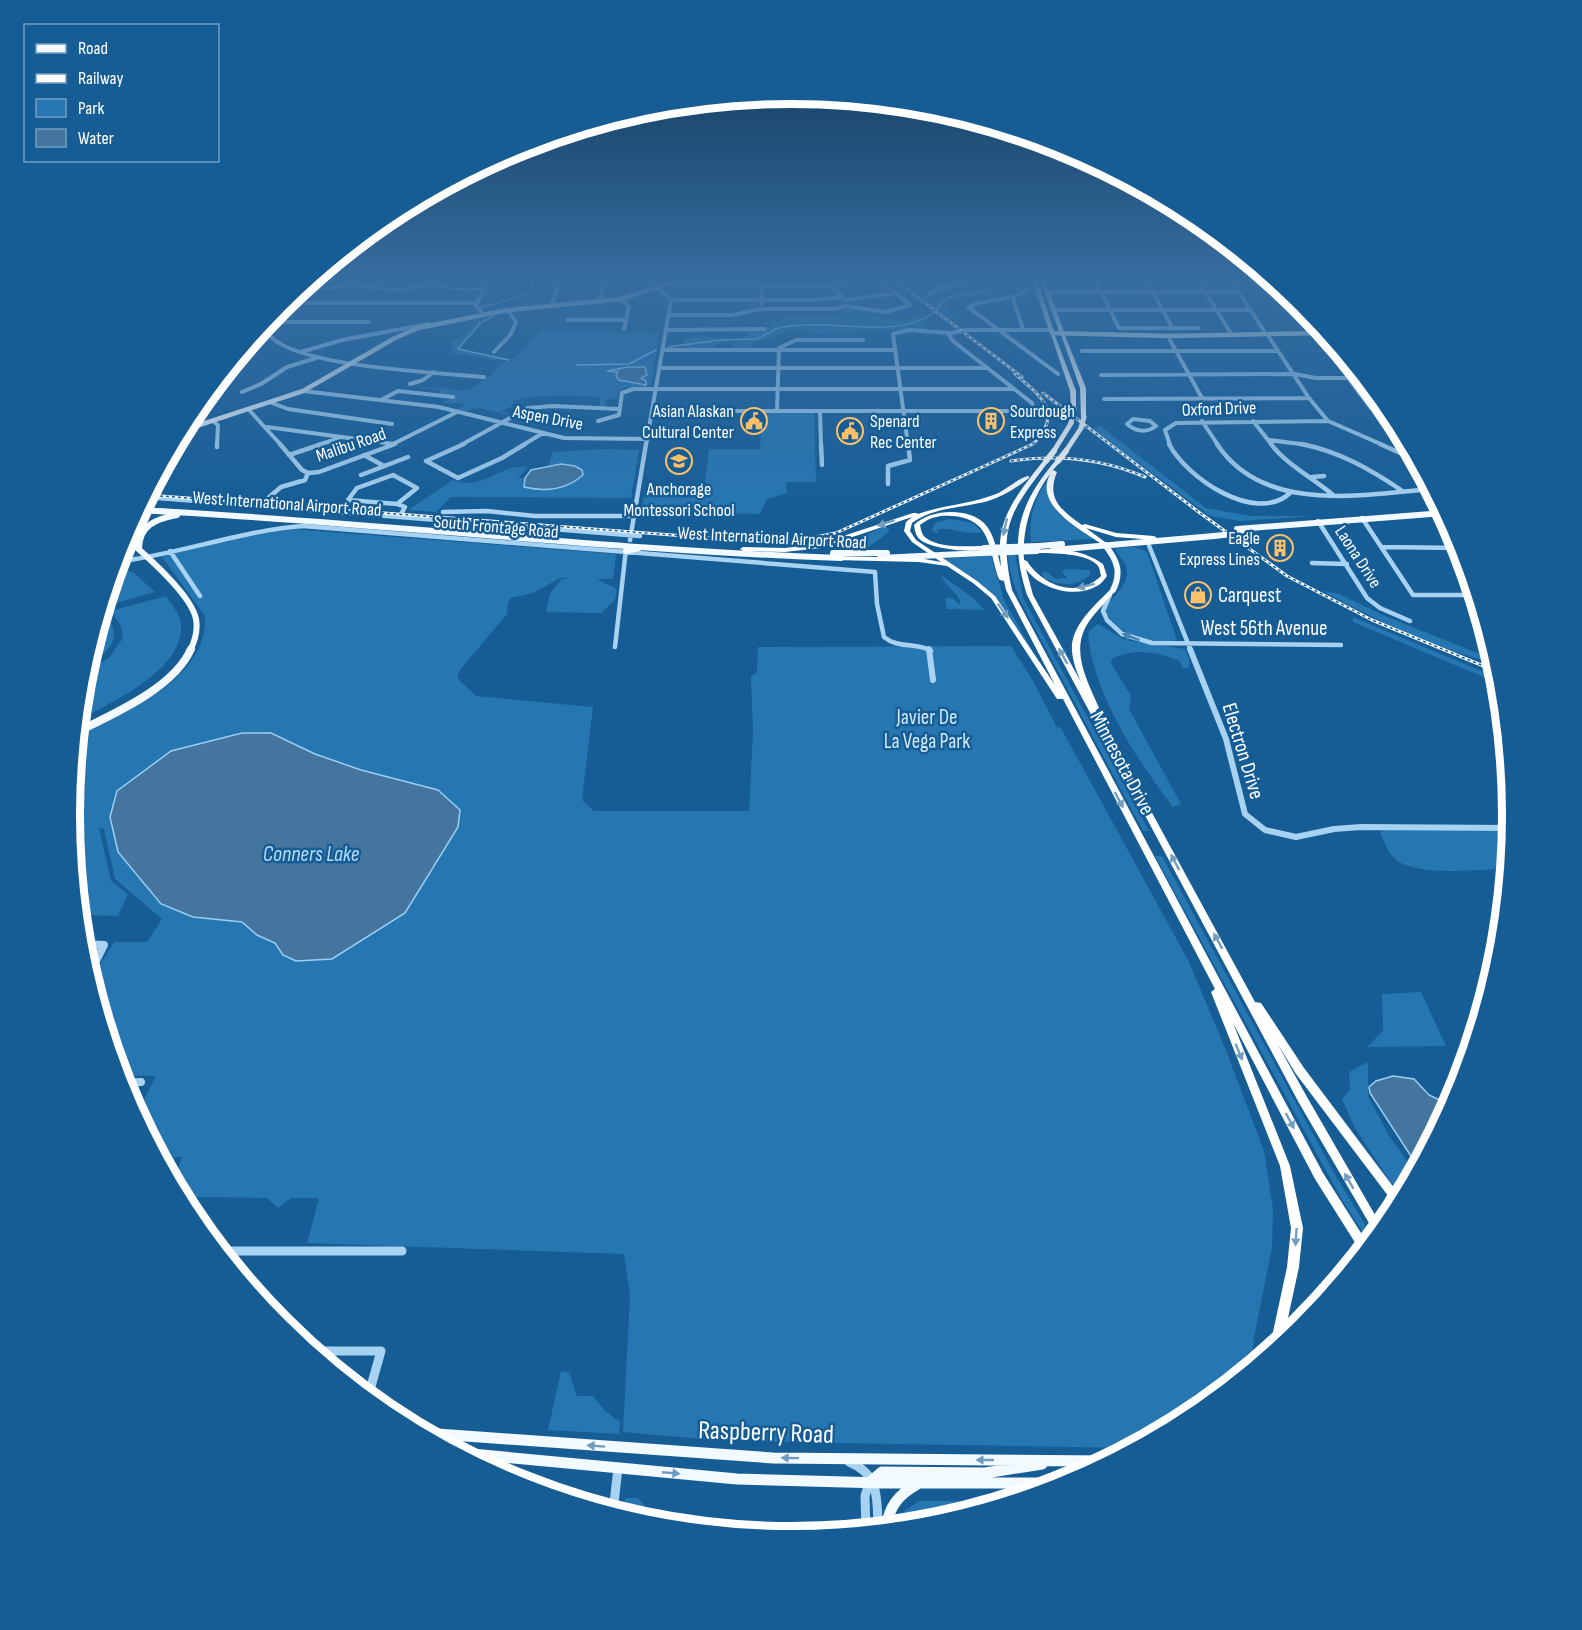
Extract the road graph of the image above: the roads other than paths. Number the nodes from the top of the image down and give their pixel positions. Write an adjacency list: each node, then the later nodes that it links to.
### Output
1 (310, 356): 12 (street)
2 (364, 356): 13 (main road)
3 (662, 356): 14 (street)
4 (778, 356): 16 (street)
5 (895, 356): 17 (street)
6 (973, 356): 15 (street)
7 (1034, 356): 19 (street)
8 (1061, 356): 70 (highway, Minnesota Drive, bridge)
9 (1070, 356): 71 (highway, Minnesota Drive, bridge)
10 (1179, 356): 22 (street)
11 (1282, 356): 20 (street)
12 (316, 358): 13 (street); 32 (street)
13 (351, 364): 18 (street); 31 (main road)
14 (660, 368): 16 (street); 27 (street)
15 (988, 368): 17 (street); 30 (street)
16 (777, 369): 17 (street); 28 (street)
17 (897, 369): 29 (street)
18 (434, 372): 23 (street); 26 (street)
19 (1058, 374)
20 (1295, 374): 22 (street); 24 (street); 34 (street)
21 (1101, 375): 22 (street)
22 (1189, 375): 37 (street)
23 (484, 377)
24 (1348, 378): 25 (street); 47 (street)
25 (1352, 378)
26 (410, 384)
27 (656, 389): 28 (street); 39 (street); 42 (street)
28 (777, 389): 29 (street); 43 (street)
29 (900, 389): 30 (street); 45 (street)
30 (1013, 389): 46 (street)
31 (303, 391): 36 (street, Aspen Drive); 38 (main road)
32 (242, 392)
33 (453, 397): 36 (street)
34 (1309, 398): 37 (street); 52 (street)
35 (1104, 399): 37 (street)
36 (380, 400): 41 (street, Aspen Drive)
37 (1203, 400)
38 (272, 404): 40 (main road); 55 (street)
39 (619, 409): 49 (street); 54 (street)
40 (250, 411): 53 (main road); 57 (street)
41 (458, 411): 54 (street, Aspen Drive); 64 (street, Malibu Road)
42 (652, 411): 43 (street); 62 (street)
43 (777, 411): 44 (street)
44 (820, 411): 45 (street); 72 (street)
45 (903, 411): 46 (street); 48 (street)
46 (918, 411): 48 (street)
47 (1377, 411)
48 (904, 418): 78 (street)
49 (598, 421)
50 (1202, 421): 51 (street, Oxford Drive); 59 (street, Oxford Drive); 81 (street)
51 (1253, 421): 52 (street, Oxford Drive); 63 (street)
52 (1328, 421): 68 (street)
53 (214, 422): 56 (main road); 65 (street)
54 (500, 422): 60 (street, Aspen Drive); 60 (street)
55 (392, 424)
56 (194, 428)
57 (267, 428): 61 (street); 66 (street)
58 (1155, 428): 58 (street); 59 (street)
59 (1165, 430): 81 (street, Oxford Drive)
60 (543, 433): 62 (street, Aspen Drive)
61 (343, 437): 64 (street); 66 (street)
62 (648, 439): 94 (street)
63 (1269, 440): 77 (street); 80 (street)
64 (395, 444): 67 (street, Malibu Road)
65 (217, 447)
66 (289, 455): 74 (street)
67 (364, 455): 73 (street); 74 (street, Malibu Road)
68 (1404, 455)
69 (408, 457): 73 (street)
70 (1046, 461): 89 (highway); 124 (highway, Minnesota Drive, one-way to 124)
71 (1058, 461): 87 (highway); 116 (highway, Minnesota Drive)
72 (822, 465)
73 (384, 466): 75 (street)
74 (308, 473): 85 (street, Malibu Road)
75 (361, 475)
76 (1324, 476): 77 (street)
77 (1312, 477): 82 (street)
78 (888, 484)
79 (1423, 490): 80 (street)
80 (1401, 491): 82 (street)
81 (1290, 493): 82 (street)
82 (1333, 496)
83 (154, 498): 85 (street)
84 (397, 504): 84 (street); 93 (street)
85 (260, 505): 93 (street)
86 (150, 506): 99 (main road, West International Airport Road)
87 (1059, 509): 100 (highway); 104 (highway)
88 (148, 510): 91 (main road, West International Airport Road)
89 (942, 510): 111 (highway, one-way to 111); 113 (highway)
90 (443, 512): 94 (street)
91 (221, 514): 103 (main road, West International Airport Road); 110 (main road)
92 (1435, 514): 95 (main road, West International Airport Road)
93 (400, 516): 99 (street)
94 (635, 516): 99 (street)
95 (1362, 518): 96 (main road, West International Airport Road); 107 (street)
96 (1320, 522): 97 (main road, West International Airport Road, bridge); 122 (street, Laona Drive)
97 (1212, 534): 100 (main road, West International Airport Road); 101 (main road, West International Airport Road)
98 (640, 536): 99 (street)
99 (631, 537): 106 (main road, West International Airport Road)
100 (1154, 538): 101 (main road); 104 (main road, West International Airport Road)
101 (1148, 543): 104 (main road, West International Airport Road); 129 (street, Electron Drive)
102 (133, 544): 110 (main road)
103 (622, 544): 105 (main road, West International Airport Road); 115 (street)
104 (1104, 544): 108 (main road, West International Airport Road); 125 (main road)
105 (636, 545): 106 (main road, West International Airport Road); 115 (main road)
106 (658, 545): 111 (main road, West International Airport Road); 115 (main road); 119 (main road, West International Airport Road)
107 (1382, 547): 109 (street); 126 (street)
108 (1038, 548): 114 (main road, West International Airport Road, bridge); 116 (highway, one-way to 116)
109 (1450, 548)
110 (139, 549): 117 (main road)
111 (743, 549): 113 (main road, West International Airport Road)
112 (170, 551): 115 (street, South Frontage Road); 117 (street, South Frontage Road); 127 (street)
113 (930, 551): 114 (main road, West International Airport Road); 118 (highway)
114 (983, 551): 118 (main road, West International Airport Road); 124 (highway)
115 (626, 552): 131 (street); 132 (street, South Frontage Road)
116 (1021, 553): 134 (highway, Minnesota Drive, one-way to 116)
117 (149, 556): 120 (street, South Frontage Road); 133 (main road)
118 (937, 556): 119 (main road, West International Airport Road); 123 (highway)
119 (834, 558): 123 (highway)
120 (127, 560)
121 (1312, 563): 122 (street)
122 (1347, 564): 128 (street, Laona Drive)
123 (960, 572): 135 (highway, one-way to 135)
124 (1009, 590): 135 (highway, Minnesota Drive)
125 (1113, 590): 129 (street, West 56th Avenue, one-way to 125); 134 (highway)
126 (1468, 595)
127 (200, 596)
128 (1410, 621)
129 (1188, 644): 130 (street, West 56th Avenue); 136 (street, Electron Drive)
130 (1341, 645)
131 (615, 647)
132 (933, 680)
133 (85, 727)
134 (1109, 745): 139 (highway, Minnesota Drive, one-way to 134)
135 (1092, 748): 140 (highway, Minnesota Drive, one-way to 140)
136 (1502, 828)
137 (92, 944): 138 (street)
138 (95, 963)
139 (1233, 969): 143 (highway); 144 (highway, Minnesota Drive, one-way to 139)
140 (1212, 977): 145 (highway, Minnesota Drive, one-way to 145); 148 (highway, one-way to 148)
141 (132, 1082): 142 (street)
142 (141, 1082)
143 (1393, 1194)
144 (1374, 1222)
145 (1360, 1241)
146 (229, 1251): 147 (street)
147 (402, 1251)
148 (1279, 1332)
149 (323, 1351): 150 (street)
150 (370, 1388)
151 (441, 1434): 152 (main road, Raspberry Road, one-way to 151)
152 (833, 1459): 153 (main road, Raspberry Road, one-way to 152); 157 (street)
153 (1067, 1460): 155 (main road, Raspberry Road); 157 (main road)
154 (493, 1461): 156 (main road, Raspberry Road)
155 (1089, 1461)
156 (618, 1468): 157 (main road, Raspberry Road, one-way to 157); 160 (street)
157 (872, 1481): 158 (main road, Raspberry Road); 162 (street); 163 (street)
158 (918, 1483): 159 (main road, Raspberry Road); 161 (main road)
159 (1035, 1483)
160 (614, 1504)
161 (888, 1519)
162 (877, 1521)
163 (866, 1522)

